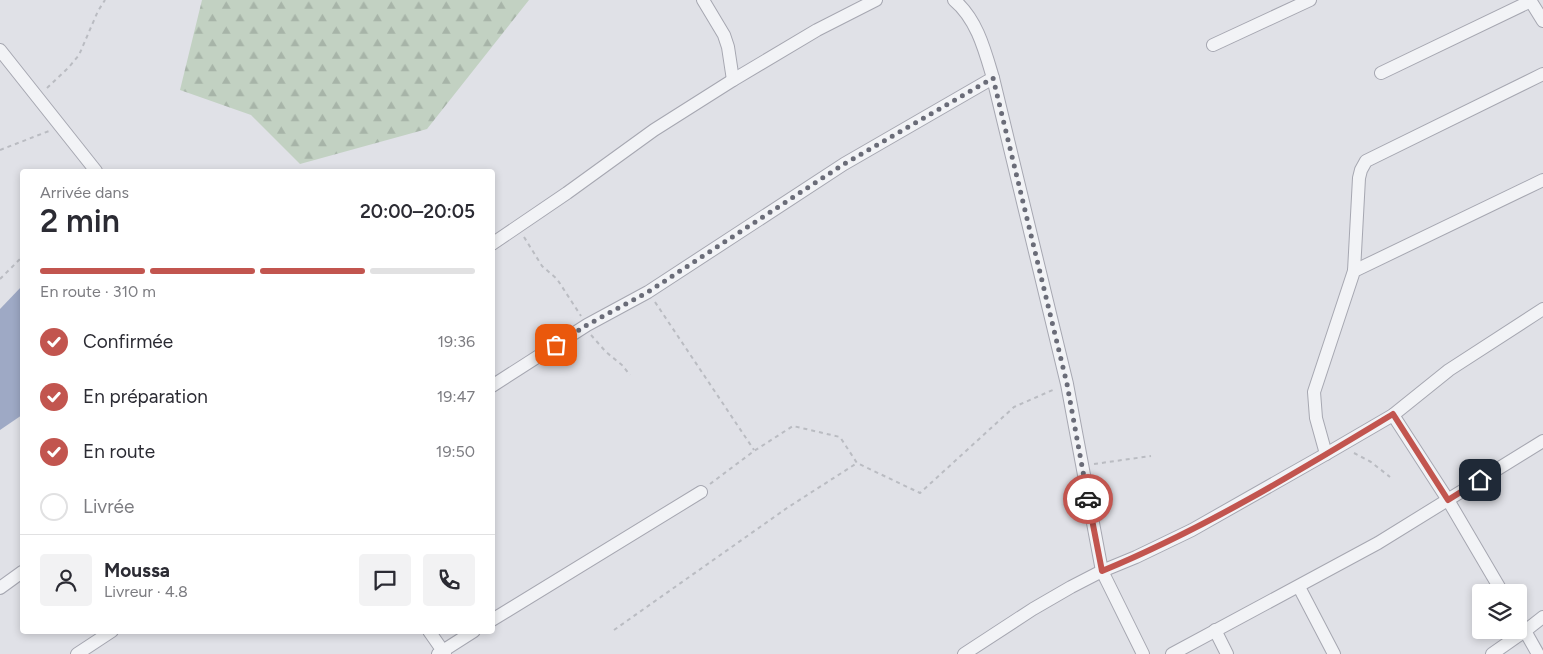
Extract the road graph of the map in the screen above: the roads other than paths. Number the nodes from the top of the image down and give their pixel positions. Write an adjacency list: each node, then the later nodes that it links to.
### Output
1 (703, 0): 12 (street)
2 (876, 0): 12 (street)
3 (954, 0): 11 (street)
4 (1310, 0): 7 (street)
5 (1530, 1): 6 (street); 9 (street)
6 (1541, 14)
7 (1213, 46)
8 (0, 50): 13 (street)
9 (1381, 73)
10 (1543, 74): 16 (street)
11 (993, 78): 18 (street); 24 (street)
12 (733, 80): 15 (street)
13 (94, 169)
14 (1543, 180): 16 (street)
15 (495, 242)
16 (1354, 271): 21 (street)
17 (1543, 309): 19 (street)
18 (495, 384)
19 (1393, 414): 21 (street); 23 (street)
20 (1543, 441): 23 (street)
21 (1326, 454): 24 (street)
22 (701, 492): 30 (street)
23 (1448, 500): 26 (street); 27 (street)
24 (1102, 571): 40 (street); 41 (street)
25 (20, 573): 28 (street)
26 (1497, 584)
27 (1299, 587): 32 (street); 44 (street)
28 (0, 588)
29 (1543, 617): 31 (street)
30 (495, 618)
31 (1527, 623)
32 (1215, 630): 42 (street); 43 (street)
33 (107, 634): 39 (street)
34 (431, 634): 38 (street)
35 (470, 634): 38 (street)
36 (1527, 634): 46 (street)
37 (1508, 639): 45 (street)
38 (442, 653)
39 (77, 654)
40 (964, 654)
41 (1144, 654)
42 (1172, 654)
43 (1227, 654)
44 (1334, 654)
45 (1492, 654)
46 (1538, 654)

